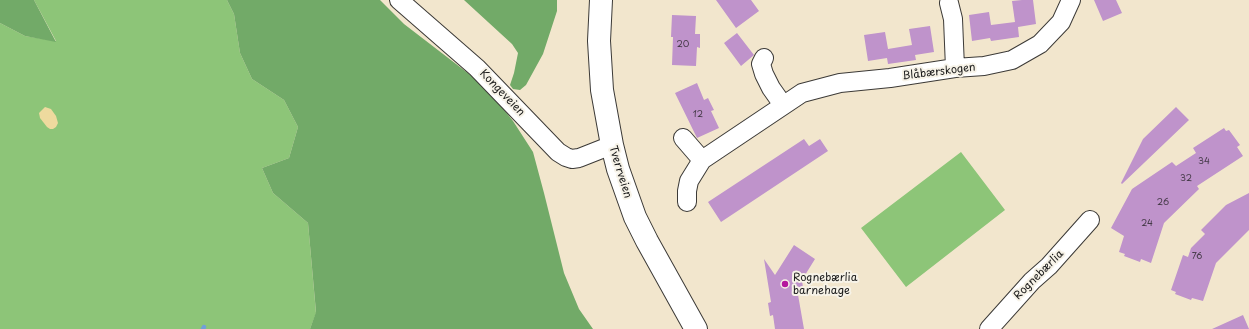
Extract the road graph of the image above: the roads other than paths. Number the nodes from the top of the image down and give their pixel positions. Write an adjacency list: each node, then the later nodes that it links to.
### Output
1 (399, 0): 9 (street, Kongeveien)
2 (601, 0): 9 (main road, Tverrveien)
3 (1072, 0): 6 (street, Blåbærskogen)
4 (948, 1): 6 (street)
5 (764, 58): 7 (street)
6 (955, 68): 7 (street, Blåbærskogen)
7 (783, 106): 10 (street, Blåbærskogen)
8 (684, 138): 10 (street)
9 (612, 145): 13 (main road, Tverrveien)
10 (702, 160): 11 (street, Blåbærskogen)
11 (687, 202)
12 (1090, 220): 14 (street, Rognebærlia)
13 (696, 329)
14 (989, 329)

